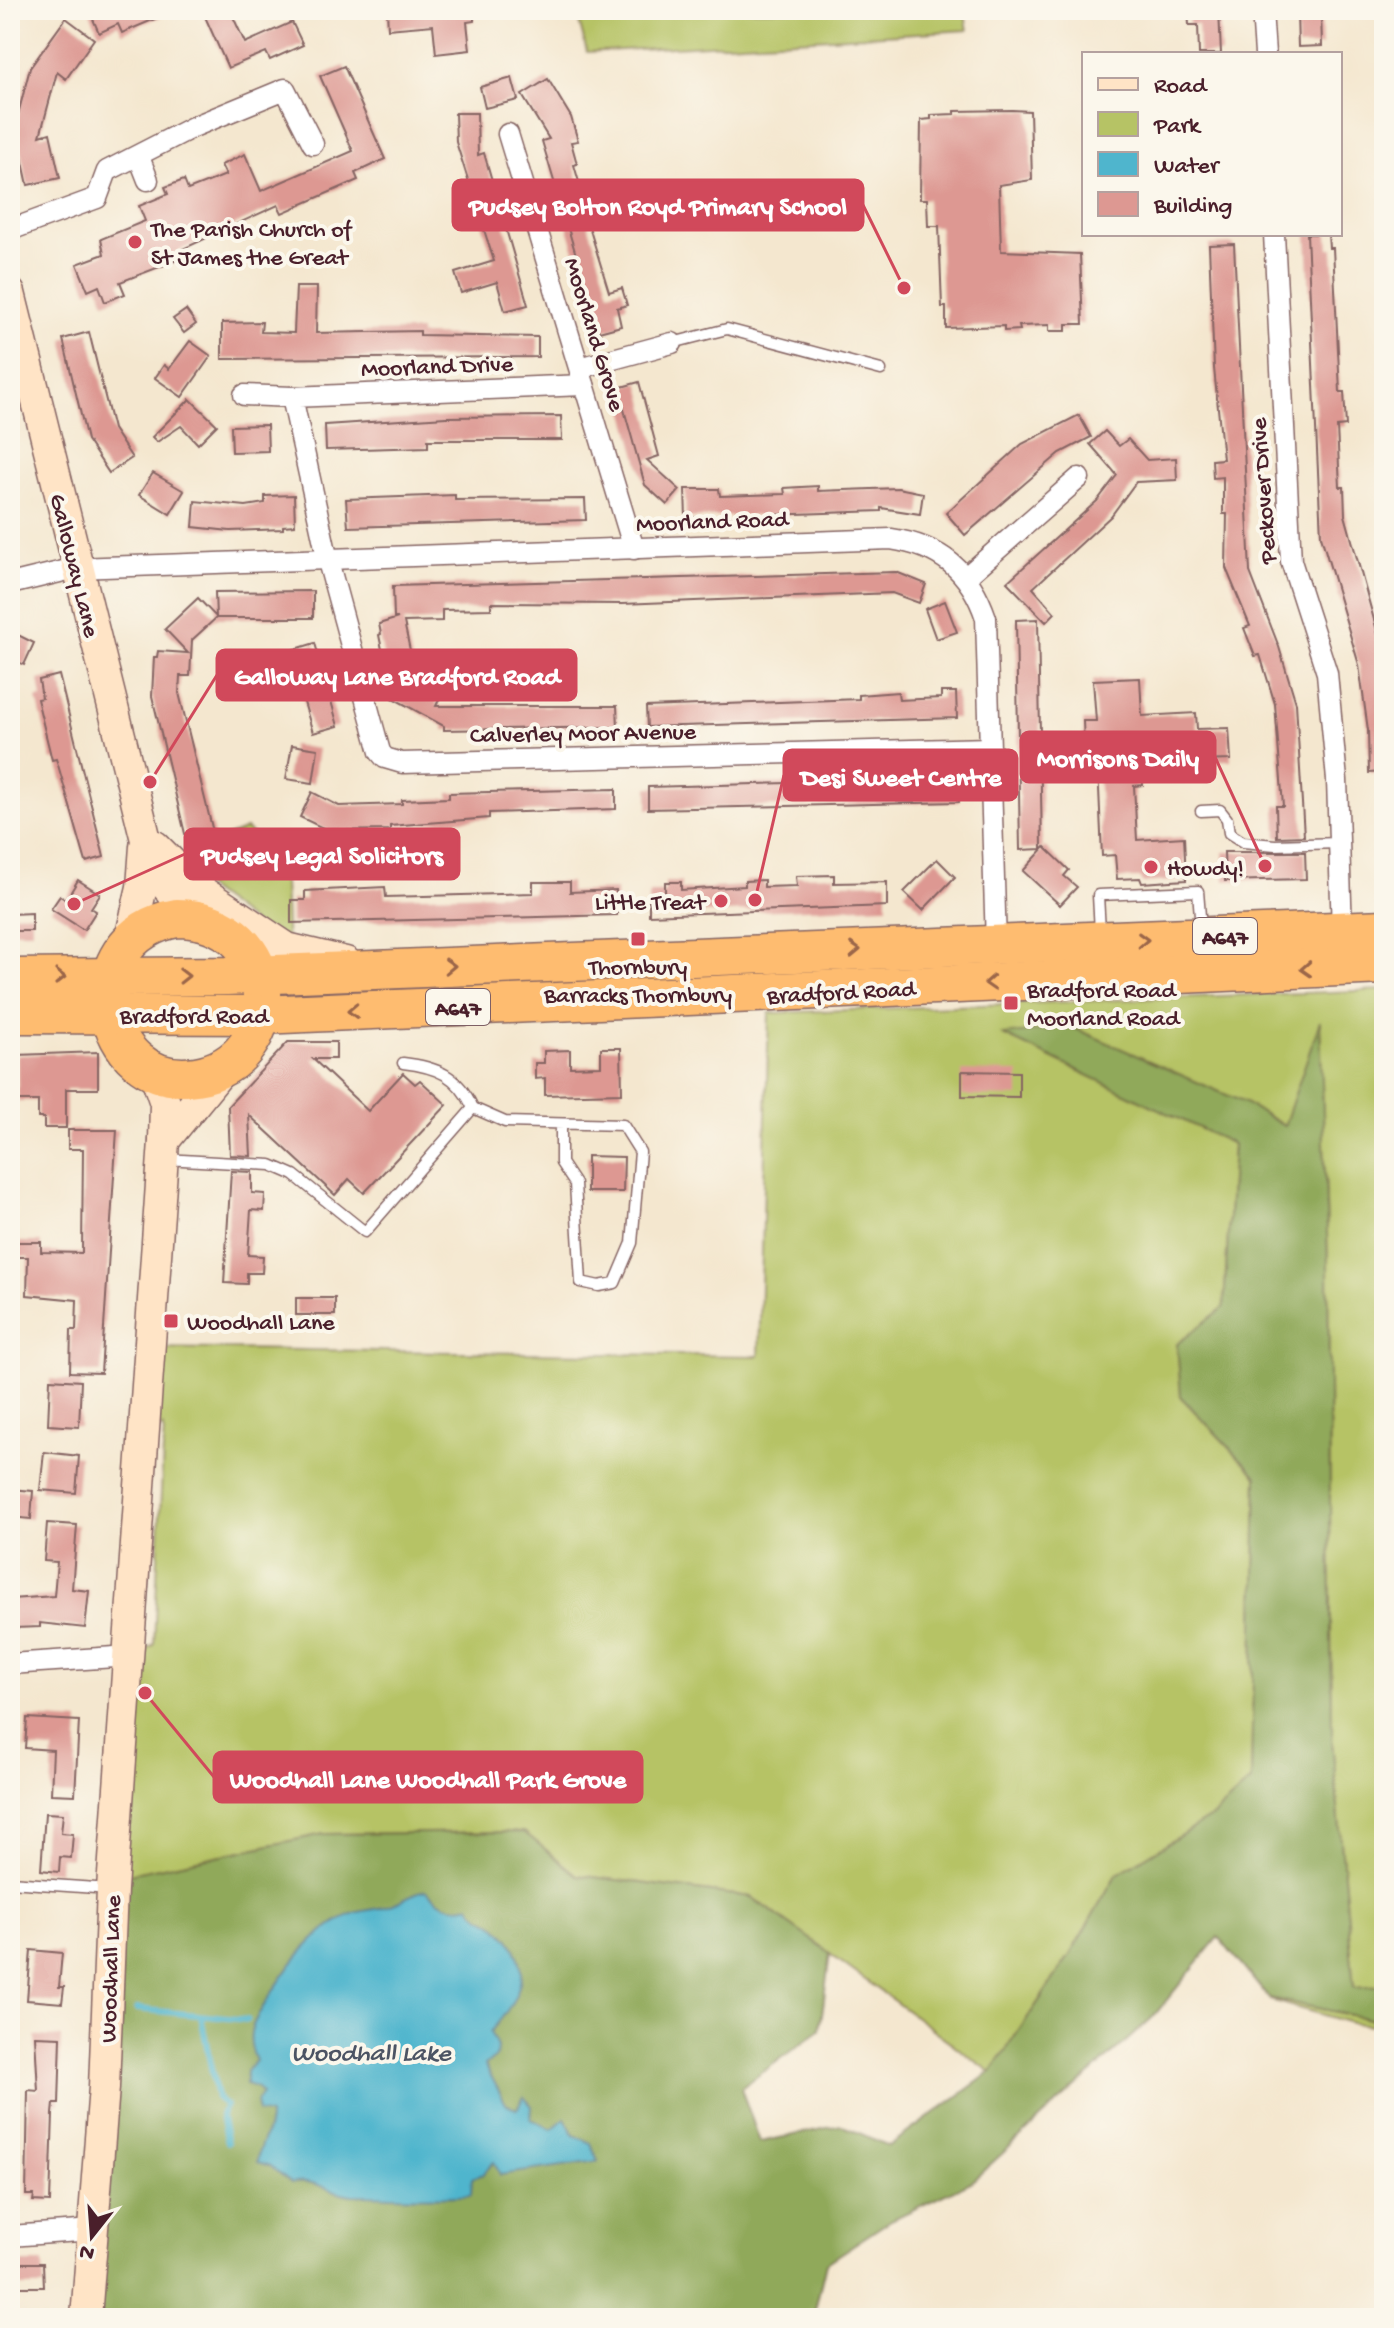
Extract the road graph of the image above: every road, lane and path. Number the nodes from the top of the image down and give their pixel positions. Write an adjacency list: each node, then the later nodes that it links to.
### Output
1 (1262, 10): 2 (street)
2 (1265, 52)
3 (508, 134): 12 (street, Moorland Grove)
4 (313, 144): 5 (street)
5 (139, 157): 6 (street); 7 (street)
6 (148, 180)
7 (10, 230)
8 (1274, 236): 24 (street, Peckover Drive)
9 (10, 293): 18 (street, Galloway Lane)
10 (672, 343): 11 (lane); 12 (street, Moorland Drive)
11 (881, 370)
12 (582, 376): 14 (street, Moorland Drive); 16 (street, Moorland Grove)
13 (244, 395): 14 (street, Moorland Drive)
14 (292, 397): 17 (street)
15 (1079, 478): 19 (street)
16 (634, 549): 17 (street, Moorland Road); 19 (street, Moorland Road)
17 (328, 561): 18 (street, Moorland Road); 21 (street, Calverley Moor Avenue)
18 (76, 568): 20 (street, Moorland Road); 23 (street, Galloway Lane)
19 (966, 577): 21 (street, Moorland Road)
20 (10, 584)
21 (990, 748): 29 (street, Moorland Road)
22 (1201, 811): 24 (lane)
23 (145, 836): 25 (street, Galloway Lane); 28 (street, Galloway Lane); 31 (street)
24 (1339, 843): 27 (street, Peckover Drive)
25 (190, 918): 28 (highway); 32 (highway)
26 (1384, 929): 27 (highway, Bradford Road / A647)
27 (1342, 931): 29 (highway, Bradford Road / A647)
28 (130, 939): 33 (highway)
29 (996, 945): 31 (highway, Bradford Road / A647, one-way to 29)
30 (1384, 965): 37 (highway, Bradford Road / A647, one-way to 37)
31 (389, 969): 32 (highway, Bradford Road / A647)
32 (257, 974): 33 (highway, Bradford Road / A647, one-way to 32); 37 (highway)
33 (110, 977): 34 (highway, Bradford Road / A647, one-way to 33); 36 (highway)
34 (10, 978)
35 (10, 1014): 36 (highway, Bradford Road / A647)
36 (111, 1015): 37 (highway, Bradford Road / A647); 40 (highway)
37 (261, 1015): 38 (highway)
38 (228, 1063): 40 (highway); 43 (street)
39 (403, 1063): 41 (lane)
40 (154, 1071): 43 (street, Woodhall Lane)
41 (473, 1108): 42 (lane); 43 (lane)
42 (561, 1126): 42 (lane)
43 (163, 1150): 44 (street, Woodhall Lane)
44 (130, 1656): 45 (street); 47 (street, Woodhall Lane)
45 (10, 1664)
46 (10, 1882): 47 (lane)
47 (112, 1889): 48 (street, Woodhall Lane)
48 (93, 2230): 49 (street); 50 (street, Woodhall Lane)
49 (10, 2236)
50 (86, 2318)

